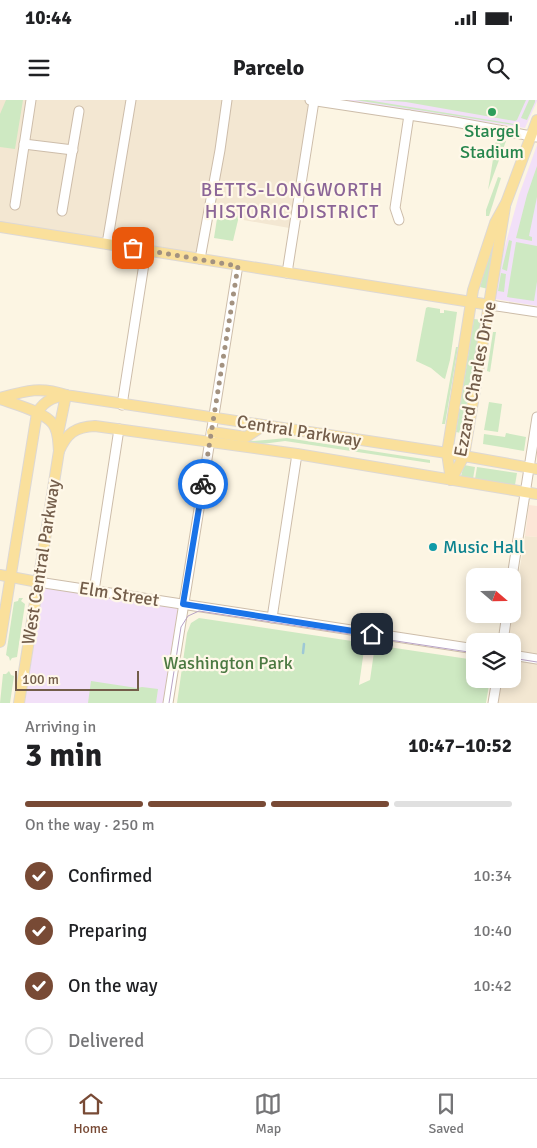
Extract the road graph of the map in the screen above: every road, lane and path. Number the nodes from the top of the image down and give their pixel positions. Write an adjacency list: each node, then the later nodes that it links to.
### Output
1 (31, 100): 11 (street)
2 (131, 100): 18 (street)
3 (227, 100): 20 (street)
4 (310, 100): 5 (street)
5 (314, 101): 6 (street); 22 (street)
6 (327, 101): 8 (street)
7 (79, 111): 12 (street)
8 (409, 115): 10 (street); 16 (street)
9 (537, 120): 10 (main road, Ezzard Charles Drive)
10 (534, 136): 13 (main road, Ezzard Charles Drive)
11 (24, 144): 12 (street); 14 (street)
12 (73, 150): 15 (street)
13 (506, 202): 23 (main road, Ezzard Charles Drive); 24 (main road, Ezzard Charles Drive)
14 (15, 205)
15 (62, 211)
16 (399, 220)
17 (0, 228): 18 (main road)
18 (107, 244): 19 (main road)
19 (146, 251): 20 (main road); 28 (street)
20 (200, 259): 21 (main road)
21 (238, 266): 22 (main road); 31 (street)
22 (287, 273): 23 (main road)
23 (470, 302): 24 (main road); 38 (main road, Ezzard Charles Drive)
24 (490, 305): 25 (street); 40 (main road, Ezzard Charles Drive)
25 (537, 312)
26 (66, 395): 27 (main road, Central Parkway); 28 (main road, Central Parkway); 29 (main road); 35 (main road, West Central Parkway)
27 (0, 399): 29 (main road)
28 (122, 405): 31 (main road, Central Parkway)
29 (37, 413): 35 (main road); 46 (main road, West Central Parkway)
30 (537, 417): 41 (street)
31 (214, 418): 32 (main road, Central Parkway); 34 (street)
32 (263, 426): 34 (main road); 38 (main road, Central Parkway)
33 (118, 429): 36 (main road, Central Parkway); 37 (main road, Central Parkway); 48 (street)
34 (212, 432): 36 (street)
35 (58, 434): 37 (main road, West Central Parkway)
36 (210, 443): 39 (main road, Central Parkway); 49 (street)
37 (59, 451): 47 (main road, West Central Parkway)
38 (447, 453): 40 (main road, Central Parkway); 42 (main road, Ezzard Charles Drive)
39 (297, 454): 42 (main road, Central Parkway); 50 (street)
40 (464, 456): 41 (main road, Central Parkway); 42 (main road, Ezzard Charles Drive)
41 (533, 468): 43 (street)
42 (451, 480): 43 (main road, Central Parkway)
43 (526, 492): 44 (main road, Central Parkway); 45 (street)
44 (537, 494)
45 (513, 568)
46 (5, 576): 47 (main road, Elm Street); 51 (main road, West Central Parkway)
47 (38, 582): 48 (street, Elm Street); 56 (main road, West Central Parkway)
48 (94, 591): 49 (street, Elm Street)
49 (183, 604): 50 (street, Elm Street); 57 (street)
50 (272, 618): 52 (street, Elm Street)
51 (0, 642)
52 (466, 648)
53 (521, 656): 54 (street)
54 (537, 659)
55 (496, 688): 58 (street)
56 (19, 703)
57 (168, 703)
58 (493, 703)

